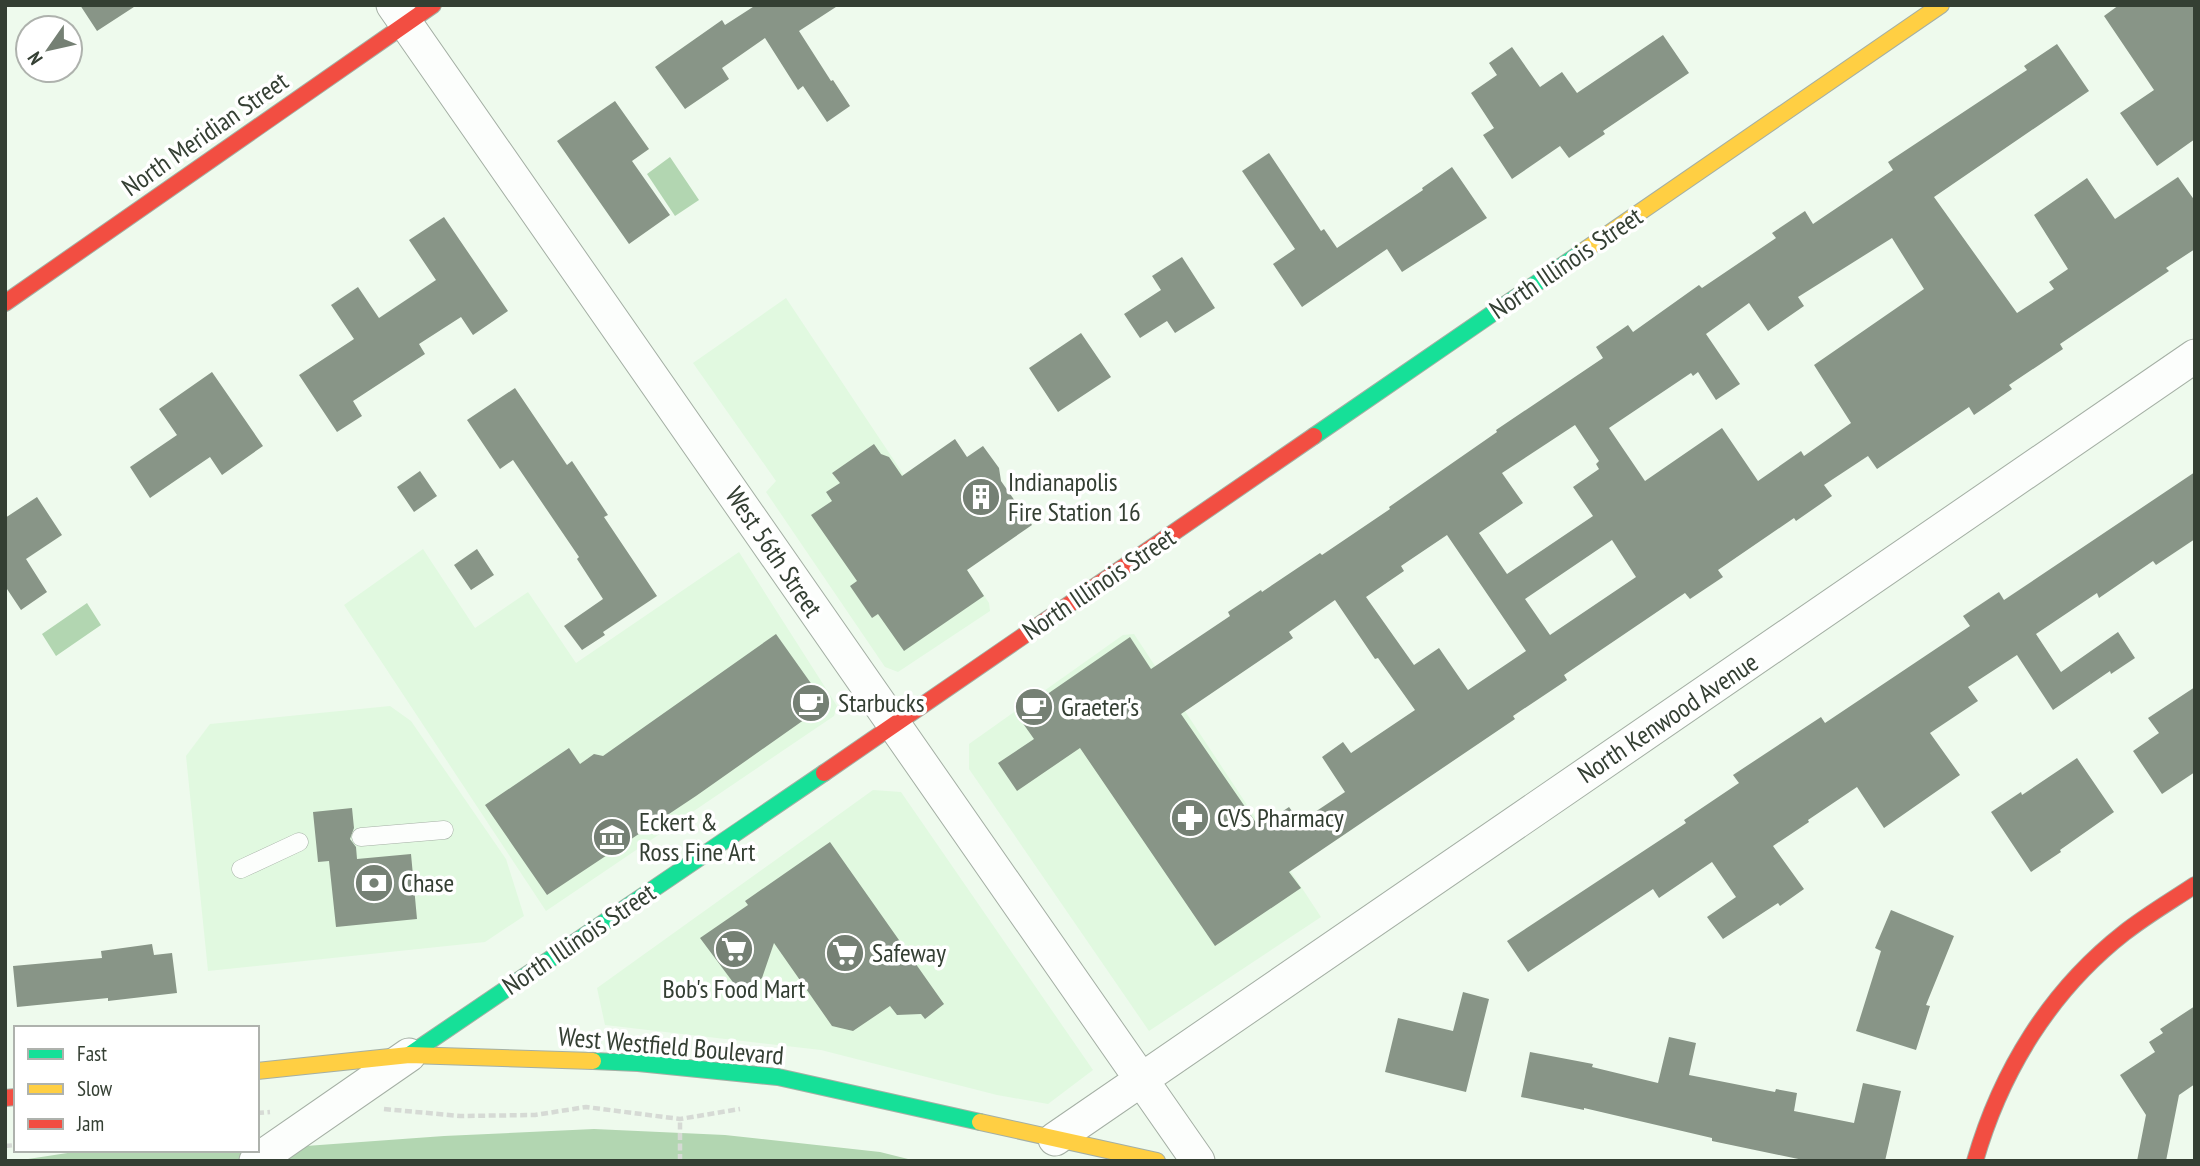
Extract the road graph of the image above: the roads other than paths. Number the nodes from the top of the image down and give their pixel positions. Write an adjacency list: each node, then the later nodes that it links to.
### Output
1 (433, 5): 3 (street, North Meridian Street)
2 (1941, 5): 6 (street, North Illinois Street)
3 (400, 15): 4 (street, North Meridian Street); 6 (street, West 56th Street)
4 (5, 303)
5 (2195, 356): 14 (street, North Kenwood Avenue)
6 (893, 725): 12 (street, North Illinois Street); 14 (street, West 56th Street)
7 (444, 831): 8 (lane)
8 (361, 837)
9 (299, 842): 10 (lane)
10 (241, 869)
11 (2195, 885): 19 (street)
12 (409, 1055): 13 (street, West Westfield Boulevard); 15 (street, West Westfield Boulevard); 16 (street, North Illinois Street)
13 (259, 1071)
14 (1142, 1079): 15 (street, North Kenwood Avenue); 18 (street)
15 (1055, 1139): 17 (street, West Westfield Boulevard)
16 (256, 1161)
17 (1157, 1161)
18 (1198, 1161)
19 (1975, 1161)

